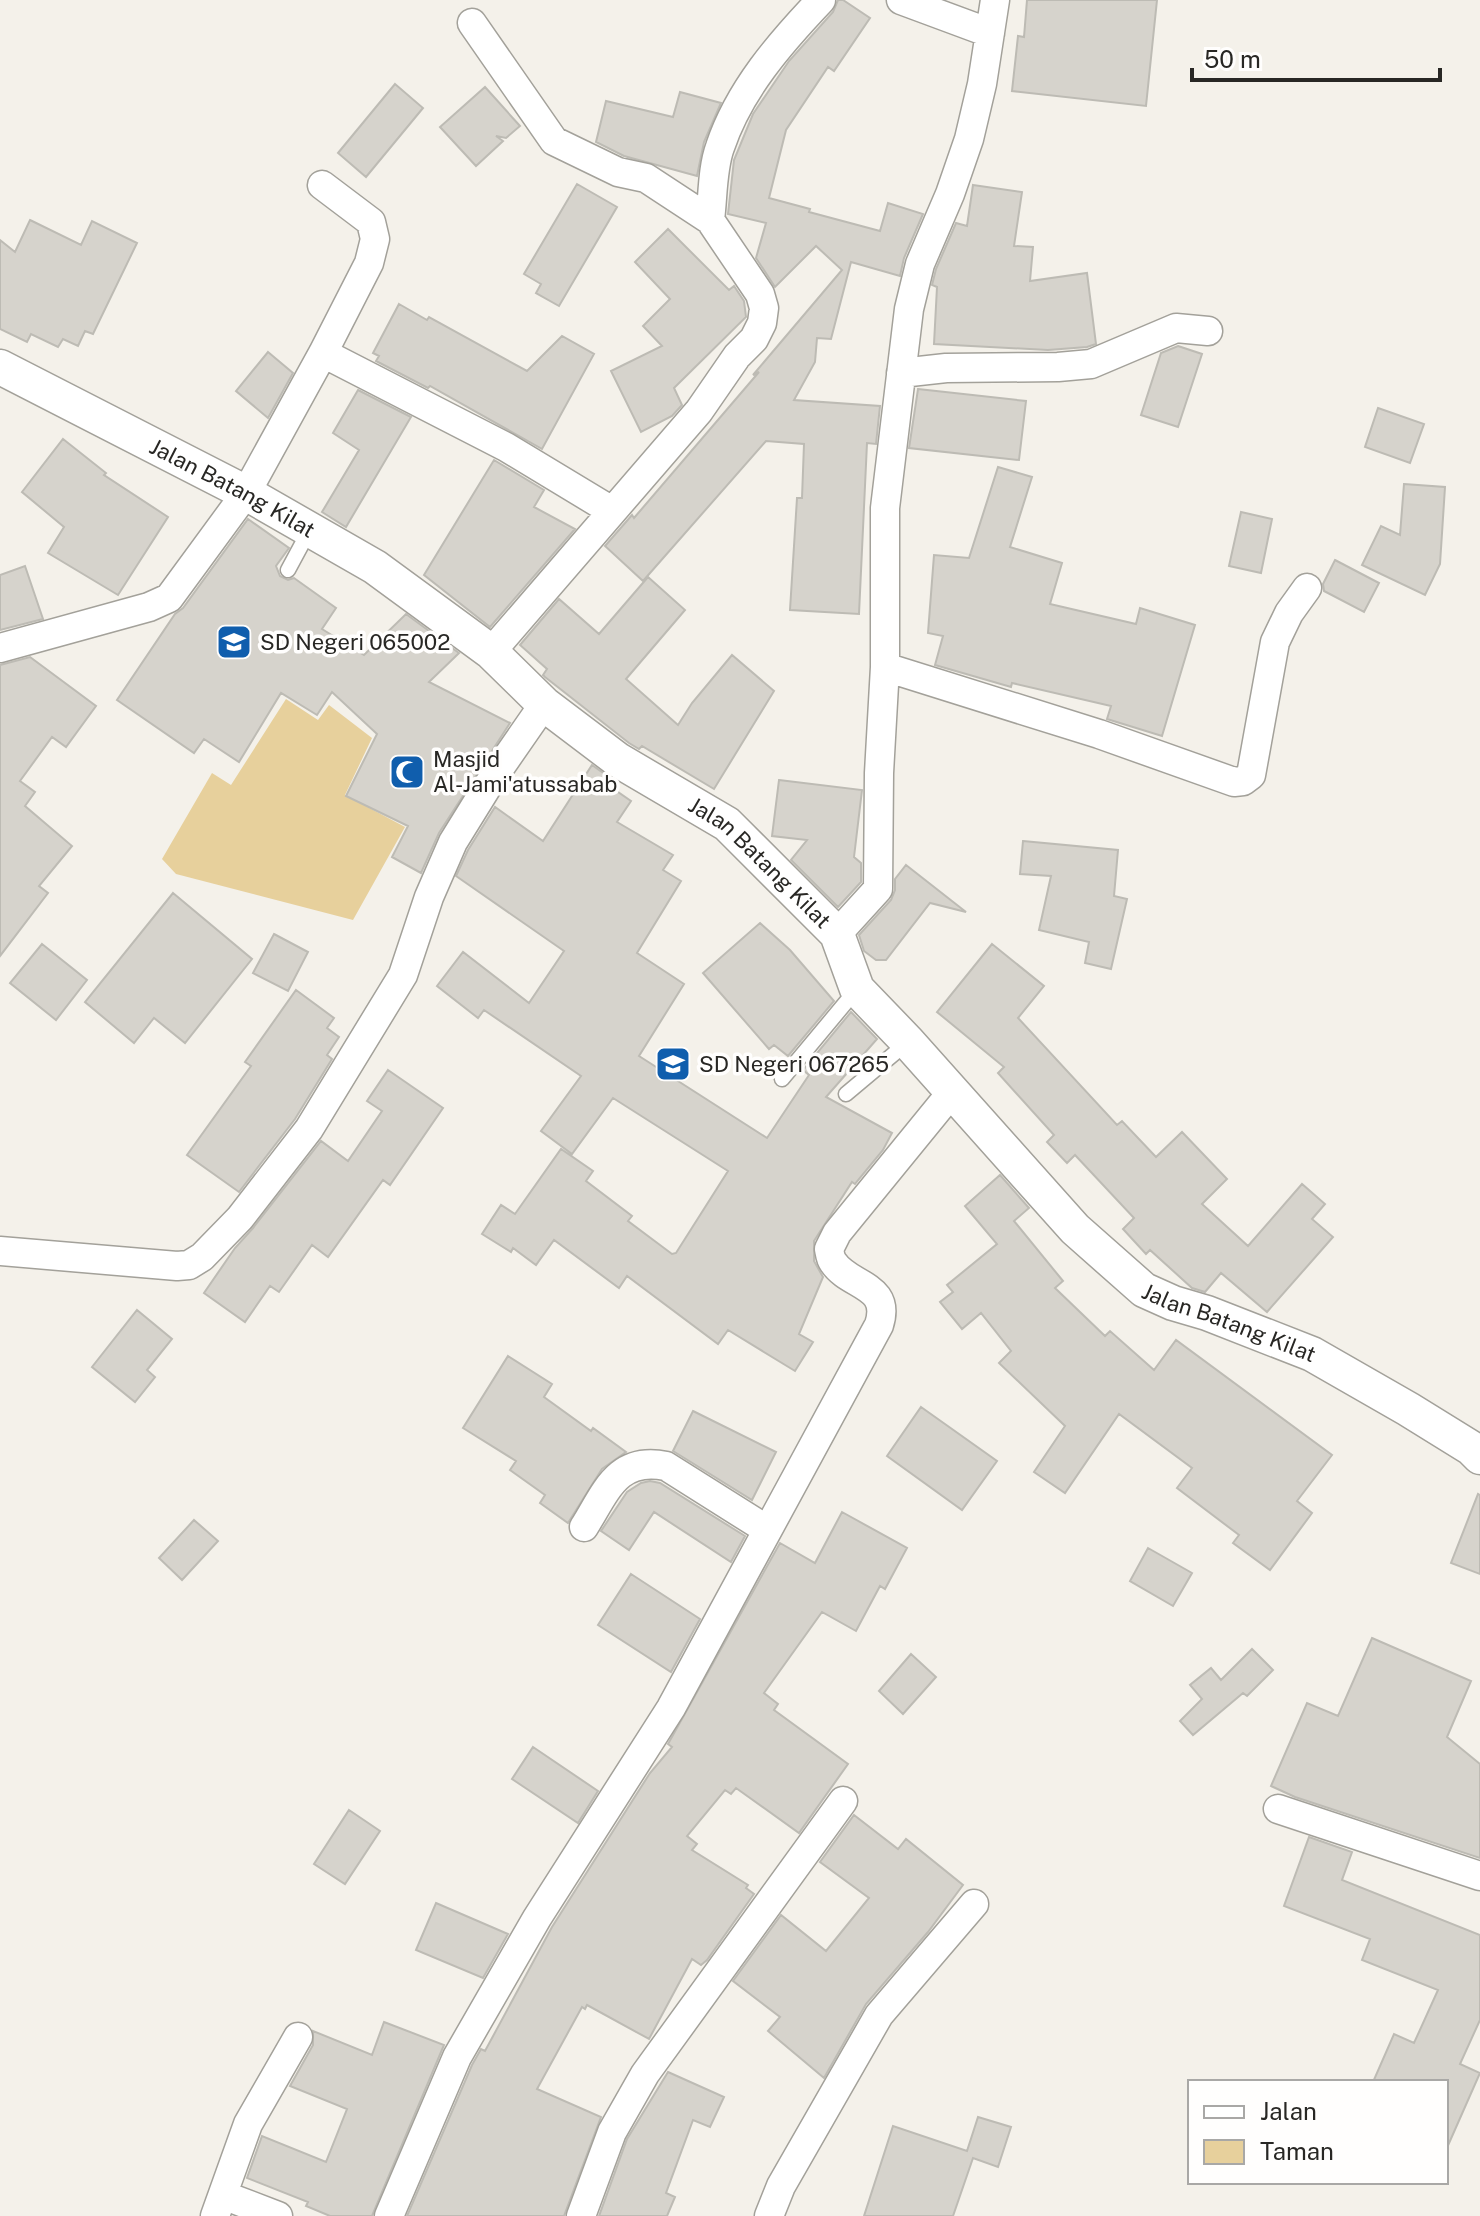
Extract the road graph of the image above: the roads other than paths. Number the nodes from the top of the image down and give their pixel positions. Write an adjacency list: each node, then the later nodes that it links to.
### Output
1 (821, 0): 7 (street)
2 (901, 0): 5 (street)
3 (995, 0): 5 (street)
4 (472, 23): 7 (street)
5 (990, 33): 11 (street)
6 (322, 185): 9 (street)
7 (710, 220): 13 (street)
8 (1208, 331): 11 (street)
9 (323, 353): 12 (street); 13 (street)
10 (0, 367): 12 (street, Jalan Batang Kilat)
11 (901, 373): 19 (street)
12 (246, 493): 14 (street, Jalan Batang Kilat); 17 (street)
13 (612, 511): 18 (street)
14 (309, 531): 15 (lane); 18 (street, Jalan Batang Kilat)
15 (288, 570)
16 (1307, 588): 19 (street)
17 (0, 648)
18 (491, 652): 20 (street, Jalan Batang Kilat)
19 (885, 667): 21 (street)
20 (544, 704): 21 (street, Jalan Batang Kilat); 27 (street)
21 (837, 934): 22 (street, Jalan Batang Kilat)
22 (857, 989): 23 (street, Jalan Batang Kilat); 24 (lane)
23 (908, 1042): 25 (street, Jalan Batang Kilat); 26 (lane)
24 (782, 1079)
25 (952, 1092): 28 (street, Jalan Batang Kilat); 30 (street)
26 (846, 1094)
27 (0, 1251)
28 (1480, 1457)
29 (584, 1527): 30 (street)
30 (766, 1529): 38 (street)
31 (843, 1801): 39 (street)
32 (1278, 1809): 33 (street)
33 (1480, 1876)
34 (974, 1904): 40 (street)
35 (298, 2037): 36 (street)
36 (219, 2205): 37 (street)
37 (278, 2216)
38 (389, 2216)
39 (581, 2216)
40 (769, 2216)

